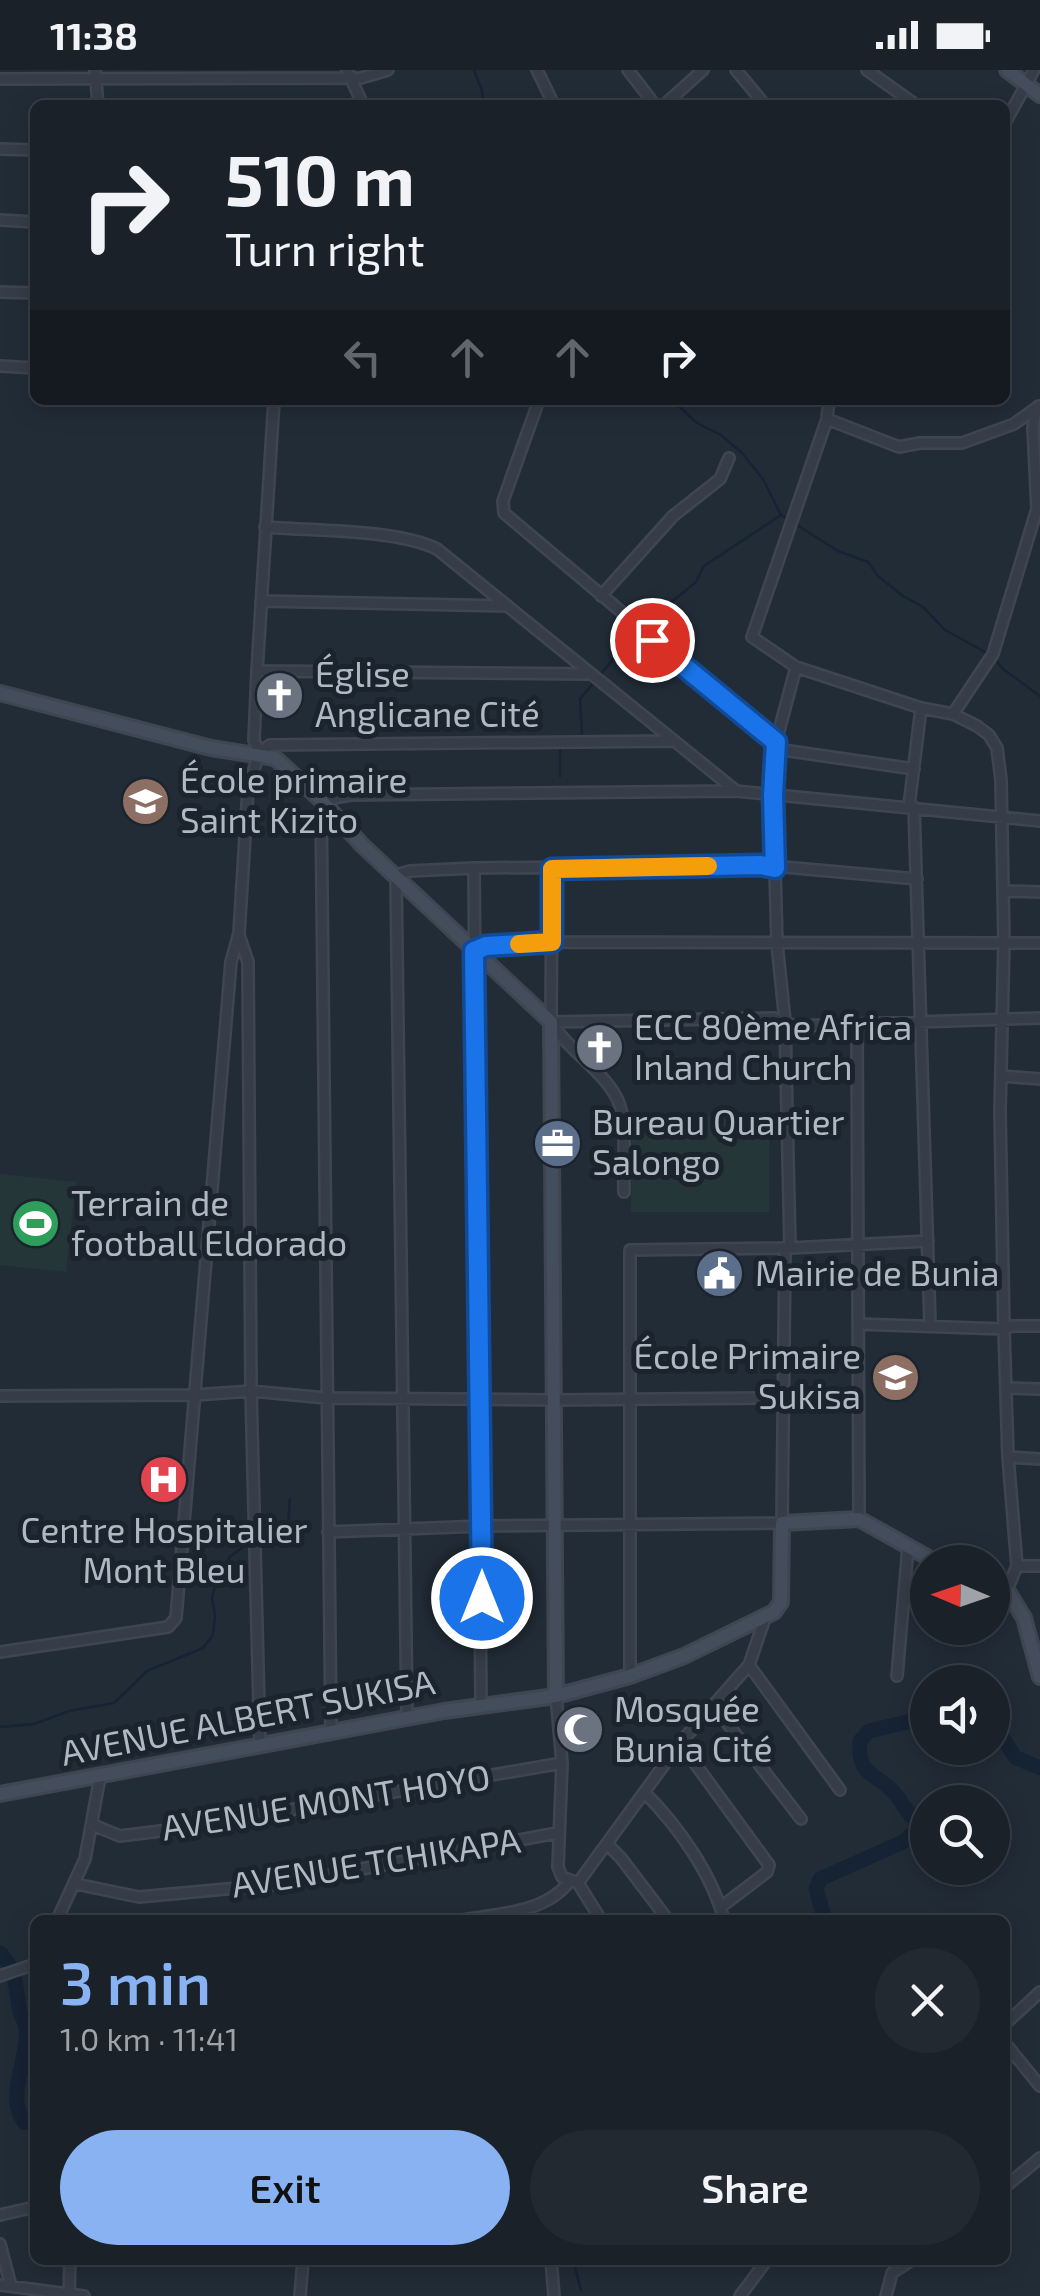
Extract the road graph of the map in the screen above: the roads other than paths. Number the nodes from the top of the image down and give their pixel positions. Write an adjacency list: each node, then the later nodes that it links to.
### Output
1 (388, 70): 10 (street)
2 (537, 70): 16 (street)
3 (628, 70): 17 (street)
4 (703, 70): 18 (street)
5 (736, 70): 19 (street)
6 (867, 70): 20 (street)
7 (1008, 70): 12 (street)
8 (1034, 70): 12 (street)
9 (96, 74): 10 (street); 11 (street); 14 (street)
10 (348, 74): 15 (street)
11 (0, 79)
12 (1025, 84): 13 (street); 21 (street)
13 (1040, 94)
14 (98, 100)
15 (361, 100)
16 (552, 100)
17 (651, 100)
18 (670, 100)
19 (761, 100)
20 (909, 100)
21 (1010, 114)
22 (0, 149): 23 (street)
23 (30, 150)
24 (0, 220): 25 (street)
25 (30, 222)
26 (0, 292): 27 (street)
27 (30, 293)
28 (0, 366): 29 (street)
29 (30, 368)
30 (274, 405): 35 (street)
31 (538, 405): 36 (street)
32 (1038, 407): 33 (street); 44 (street)
33 (828, 410): 39 (street)
34 (729, 458): 36 (street)
35 (265, 527): 37 (street); 38 (street)
36 (601, 596): 46 (street)
37 (260, 602): 38 (street); 40 (street)
38 (509, 606): 41 (street)
39 (796, 667): 43 (street); 46 (street)
40 (257, 671): 41 (street); 47 (street)
41 (593, 677): 45 (street)
42 (0, 693): 47 (street)
43 (921, 708): 44 (street); 48 (street)
44 (953, 714): 53 (street)
45 (672, 742): 47 (street); 49 (street)
46 (776, 745): 48 (street); 50 (street)
47 (258, 754): 51 (street); 62 (street)
48 (914, 769): 52 (street)
49 (736, 791): 50 (street); 51 (street)
50 (773, 795): 52 (street); 56 (street)
51 (321, 800): 58 (street); 93 (street)
52 (911, 807): 53 (street); 59 (street)
53 (1002, 816): 54 (street); 60 (street)
54 (1040, 821)
55 (474, 868): 57 (street); 58 (street); 68 (street)
56 (775, 868): 57 (street); 59 (street); 67 (street)
57 (552, 869): 63 (street)
58 (396, 876): 68 (street); 90 (street)
59 (917, 878): 65 (street)
60 (1003, 891): 61 (street); 64 (street)
61 (1040, 892)
62 (238, 932): 87 (street); 88 (street)
63 (552, 942): 67 (street); 68 (street); 73 (street)
64 (1004, 942): 65 (street); 66 (street); 70 (street)
65 (920, 943): 67 (street); 72 (street)
66 (1040, 943)
67 (778, 944): 71 (street)
68 (474, 951): 73 (street); 94 (street)
69 (1040, 1018): 70 (street)
70 (1002, 1019): 72 (street); 75 (street)
71 (785, 1020): 73 (street); 74 (street); 80 (street)
72 (920, 1021): 74 (street); 78 (street)
73 (551, 1022): 77 (street); 95 (street)
74 (857, 1024): 79 (street)
75 (1002, 1076): 76 (street); 84 (street)
76 (1040, 1080)
77 (624, 1192)
78 (928, 1241): 79 (street); 82 (street)
79 (856, 1245): 80 (street); 81 (street)
80 (787, 1248): 91 (street); 96 (street)
81 (858, 1324): 82 (street); 92 (street)
82 (930, 1324): 84 (street)
83 (1040, 1326): 84 (street)
84 (1004, 1329): 85 (street)
85 (1007, 1388): 86 (street); 97 (street)
86 (1040, 1389)
87 (251, 1391): 88 (street); 93 (street); 123 (street)
88 (195, 1395): 89 (street); 112 (street)
89 (0, 1396)
90 (402, 1397): 93 (street); 94 (street); 104 (street)
91 (782, 1397): 92 (street); 96 (street); 100 (street)
92 (858, 1397): 99 (street)
93 (326, 1398): 105 (street)
94 (478, 1398): 95 (street); 101 (street)
95 (555, 1400): 96 (street); 103 (street)
96 (631, 1400): 102 (street)
97 (1008, 1457): 98 (street); 107 (street)
98 (1040, 1459)
99 (859, 1519): 100 (street); 106 (street)
100 (782, 1524): 102 (street); 111 (street)
101 (482, 1526): 103 (street); 104 (street); 118 (street)
102 (631, 1526): 103 (street); 114 (street)
103 (556, 1528): 117 (street)
104 (406, 1529): 105 (street); 120 (street)
105 (328, 1532): 121 (street)
106 (908, 1548): 115 (street)
107 (1018, 1566): 108 (street); 109 (street)
108 (1040, 1566)
109 (1010, 1576)
110 (1010, 1600): 116 (street)
111 (764, 1618): 113 (street); 114 (street, AVENUE ALBERT SUKISA)
112 (0, 1652)
113 (749, 1665): 119 (street); 126 (street)
114 (630, 1676): 117 (street, AVENUE ALBERT SUKISA)
115 (896, 1676)
116 (1040, 1677)
117 (556, 1696): 118 (street, AVENUE ALBERT SUKISA); 124 (street)
118 (481, 1704): 120 (street, AVENUE ALBERT SUKISA)
119 (714, 1706): 122 (street); 129 (street)
120 (407, 1718): 121 (street, AVENUE ALBERT SUKISA)
121 (332, 1731): 123 (street, AVENUE ALBERT SUKISA)
122 (680, 1743): 127 (street); 135 (street)
123 (260, 1746): 125 (street, AVENUE ALBERT SUKISA)
124 (562, 1763): 130 (street, AVENUE MONT HOYO); 131 (street)
125 (100, 1777): 128 (street, AVENUE ALBERT SUKISA); 130 (street)
126 (840, 1790)
127 (645, 1793): 132 (street); 135 (street)
128 (0, 1794)
129 (802, 1819)
130 (93, 1825): 134 (street)
131 (557, 1833): 133 (street); 134 (street, AVENUE TCHIKAPA)
132 (608, 1845): 133 (street); 139 (street)
133 (574, 1883): 137 (street); 138 (street)
134 (76, 1884): 136 (street)
135 (721, 1907): 140 (street)
136 (60, 1915)
137 (490, 1915)
138 (598, 1915)
139 (664, 1915)
140 (723, 1915)
141 (30, 1966): 142 (street)
142 (0, 1976)
143 (1040, 1992): 144 (street)
144 (1010, 2019)
145 (1010, 2048): 146 (street)
146 (1040, 2086)
147 (1040, 2158): 148 (street)
148 (1010, 2183)
149 (30, 2207): 150 (street)
150 (0, 2215)
151 (0, 2244): 157 (street)
152 (70, 2265): 158 (street)
153 (303, 2265): 160 (street)
154 (551, 2265): 161 (street)
155 (764, 2265): 162 (street)
156 (904, 2265): 163 (street)
157 (5, 2286): 158 (street)
158 (69, 2295): 159 (street)
159 (84, 2296)
160 (300, 2296)
161 (554, 2296)
162 (740, 2296)
163 (886, 2296)

